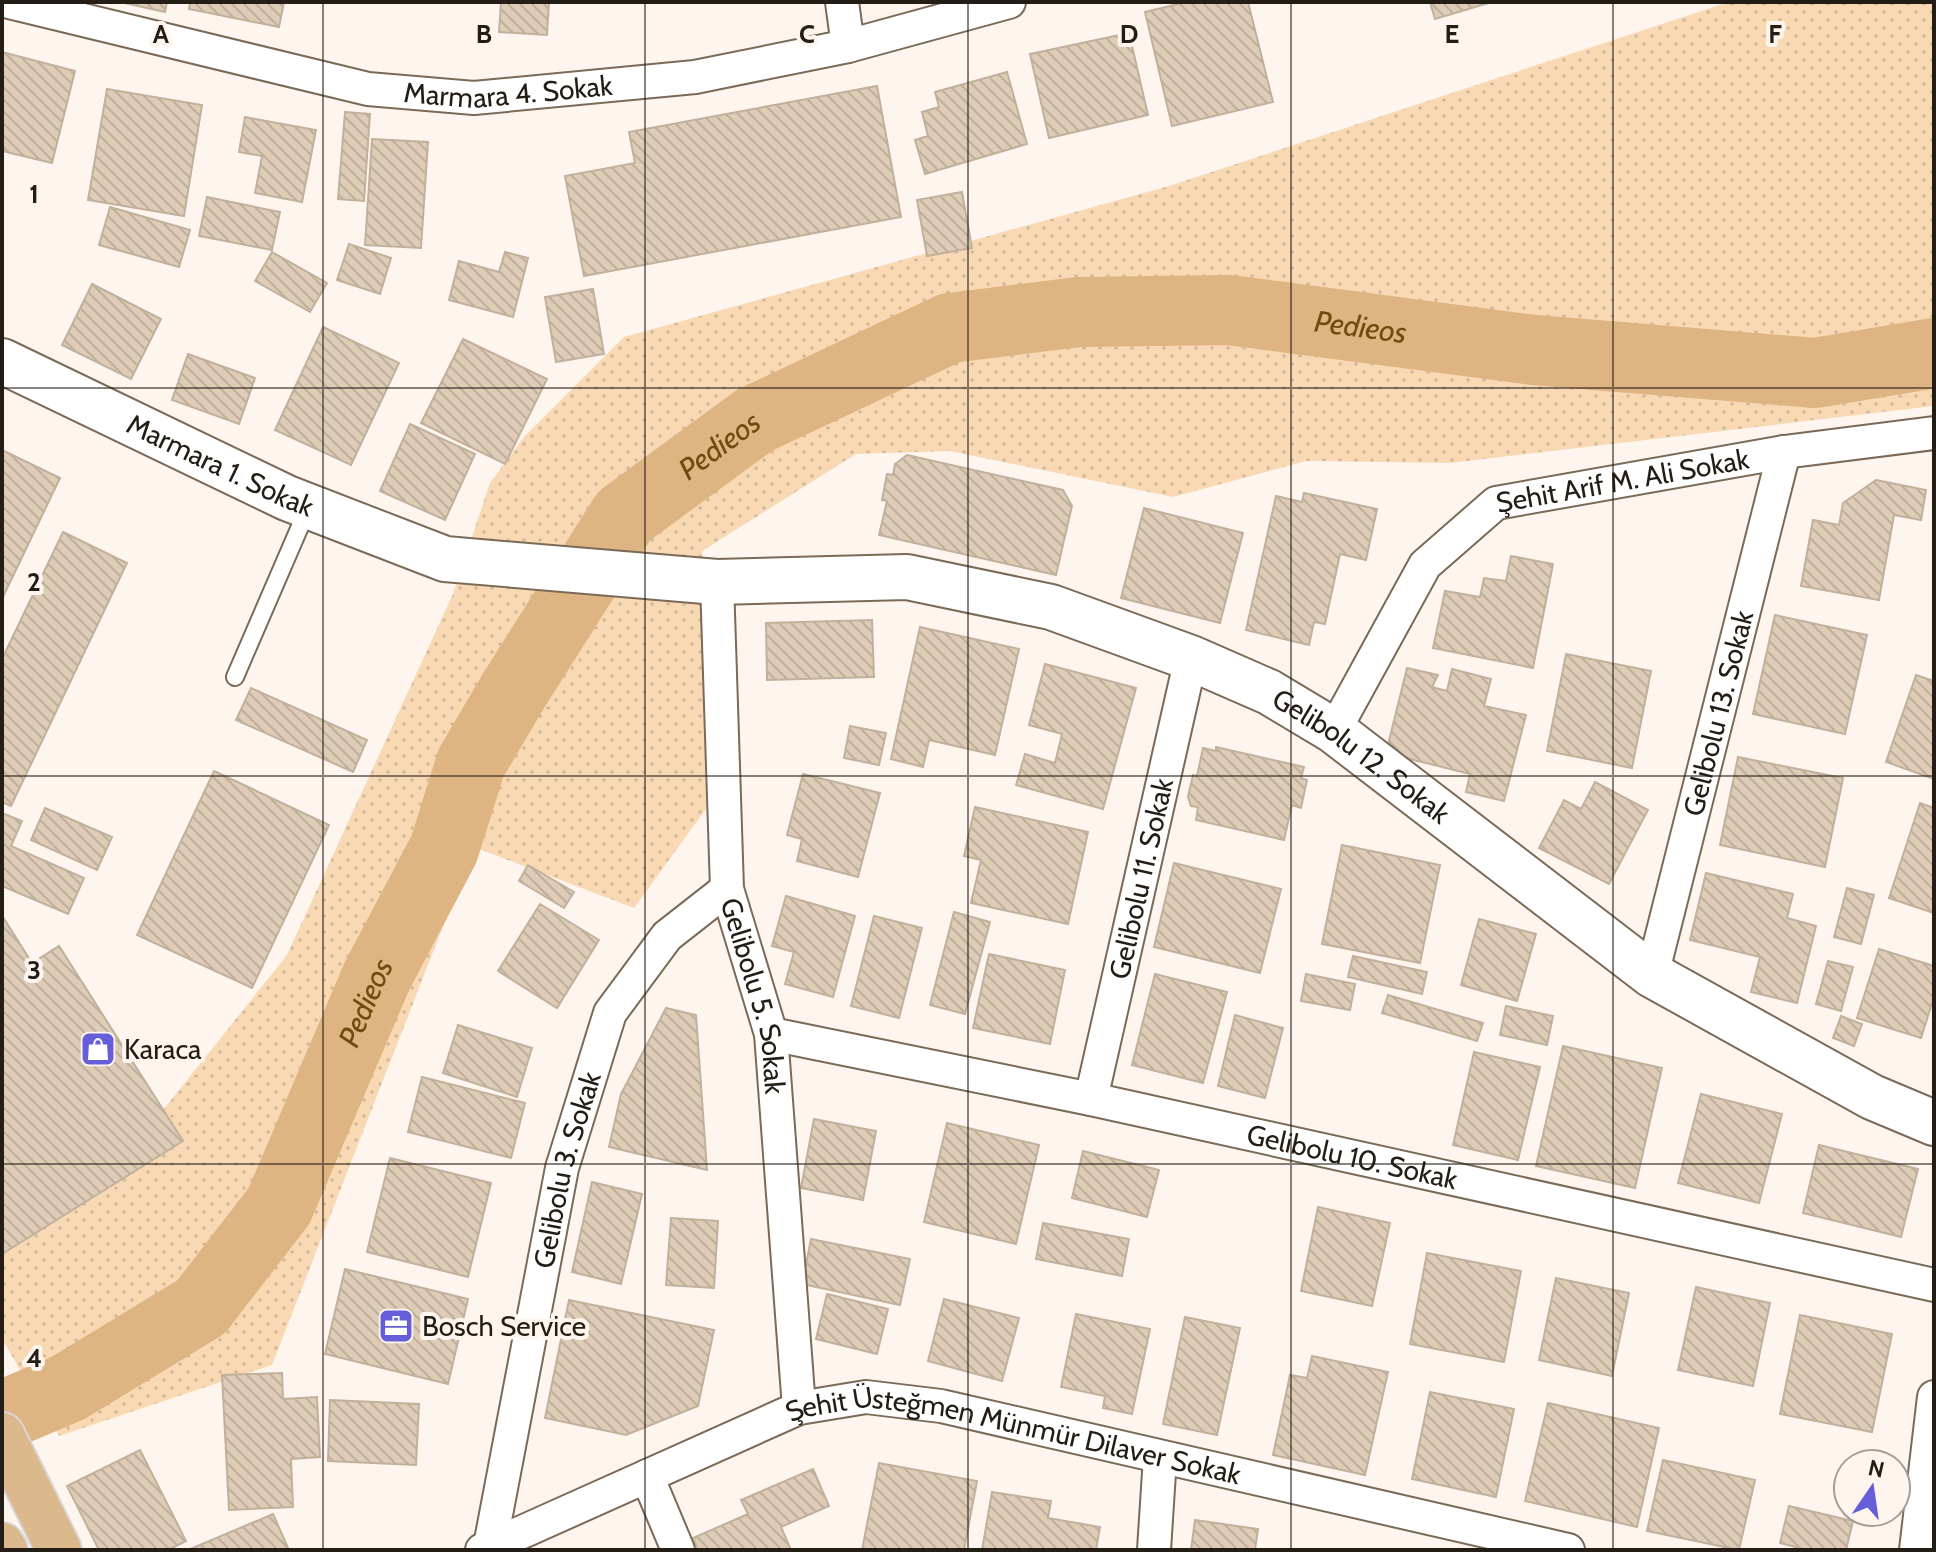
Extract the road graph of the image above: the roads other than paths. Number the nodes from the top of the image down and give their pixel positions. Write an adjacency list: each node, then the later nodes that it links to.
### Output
1 (9, 2): 4 (street, Marmara 4. Sokak)
2 (842, 2): 4 (street)
3 (1009, 2): 4 (street, Marmara 4. Sokak)
4 (848, 46)
5 (2, 361): 8 (street, Marmara 1. Sokak)
6 (1934, 433): 7 (street, Şehit Arif M. Ali Sokak)
7 (1784, 452): 12 (street, Şehit Arif M. Ali Sokak); 14 (street, Gelibolu 13. Sokak)
8 (308, 506): 9 (street, Marmara 1. Sokak); 11 (lane)
9 (717, 582): 10 (street, Gelibolu 12. Sokak); 13 (street, Gelibolu 5. Sokak)
10 (1191, 658): 12 (street, Gelibolu 12. Sokak); 16 (street, Gelibolu 11. Sokak)
11 (235, 677)
12 (1334, 731): 14 (street, Gelibolu 12. Sokak)
13 (727, 889): 15 (street, Gelibolu 5. Sokak); 25 (street, Gelibolu 3. Sokak)
14 (1652, 975): 17 (street, Gelibolu 12. Sokak)
15 (771, 1034): 16 (street, Gelibolu 10. Sokak); 20 (street, Gelibolu 5. Sokak)
16 (1091, 1099): 18 (street, Gelibolu 10. Sokak)
17 (1934, 1123)
18 (1934, 1285)
19 (1934, 1397): 30 (street)
20 (799, 1408): 22 (street, Şehit Üsteğmen Münmür Dilaver Sokak); 23 (street, Şehit Üsteğmen Münmür Dilaver Sokak)
21 (2, 1435): 26 (main road)
22 (1160, 1457): 24 (street, Şehit Üsteğmen Münmür Dilaver Sokak); 28 (street)
23 (647, 1476): 25 (street, Şehit Üsteğmen Münmür Dilaver Sokak); 27 (street)
24 (1528, 1546): 29 (street, Şehit Üsteğmen Münmür Dilaver Sokak)
25 (486, 1548)
26 (59, 1550)
27 (678, 1550)
28 (1154, 1550)
29 (1568, 1550)
30 (1916, 1550)

